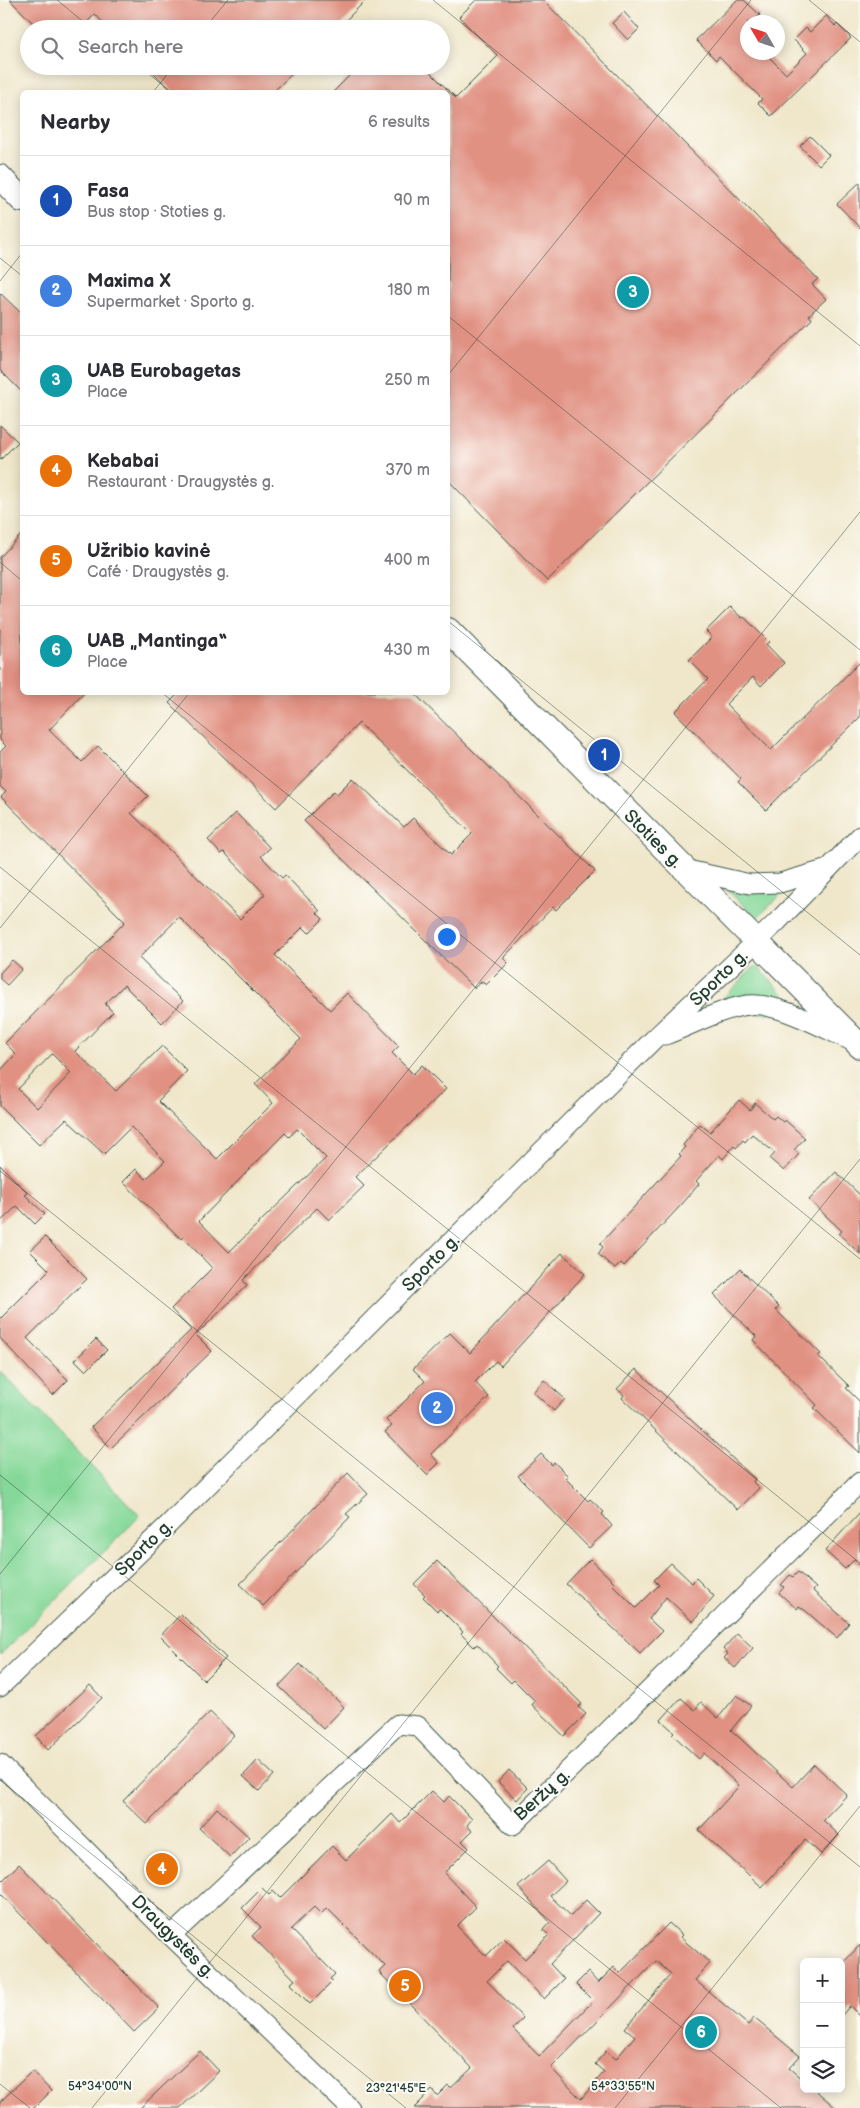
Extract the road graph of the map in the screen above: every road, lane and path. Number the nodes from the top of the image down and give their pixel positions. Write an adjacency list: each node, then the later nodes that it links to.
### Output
1 (0, 177): 2 (main road)
2 (20, 198)
3 (450, 632): 6 (main road, Stoties g.)
4 (860, 836): 5 (street, Sporto g.)
5 (829, 868): 6 (street); 7 (street, Sporto g.)
6 (683, 869): 7 (main road, Stoties g.)
7 (757, 942): 8 (street, Sporto g.); 9 (main road, Stoties g.)
8 (654, 1039): 9 (street); 11 (street, Sporto g.)
9 (859, 1045)
10 (860, 1482): 13 (street, Beržų g.)
11 (0, 1687)
12 (0, 1764): 13 (street, Draugystės g.)
13 (171, 1936): 14 (street, Draugystės g.)
14 (350, 2108)

